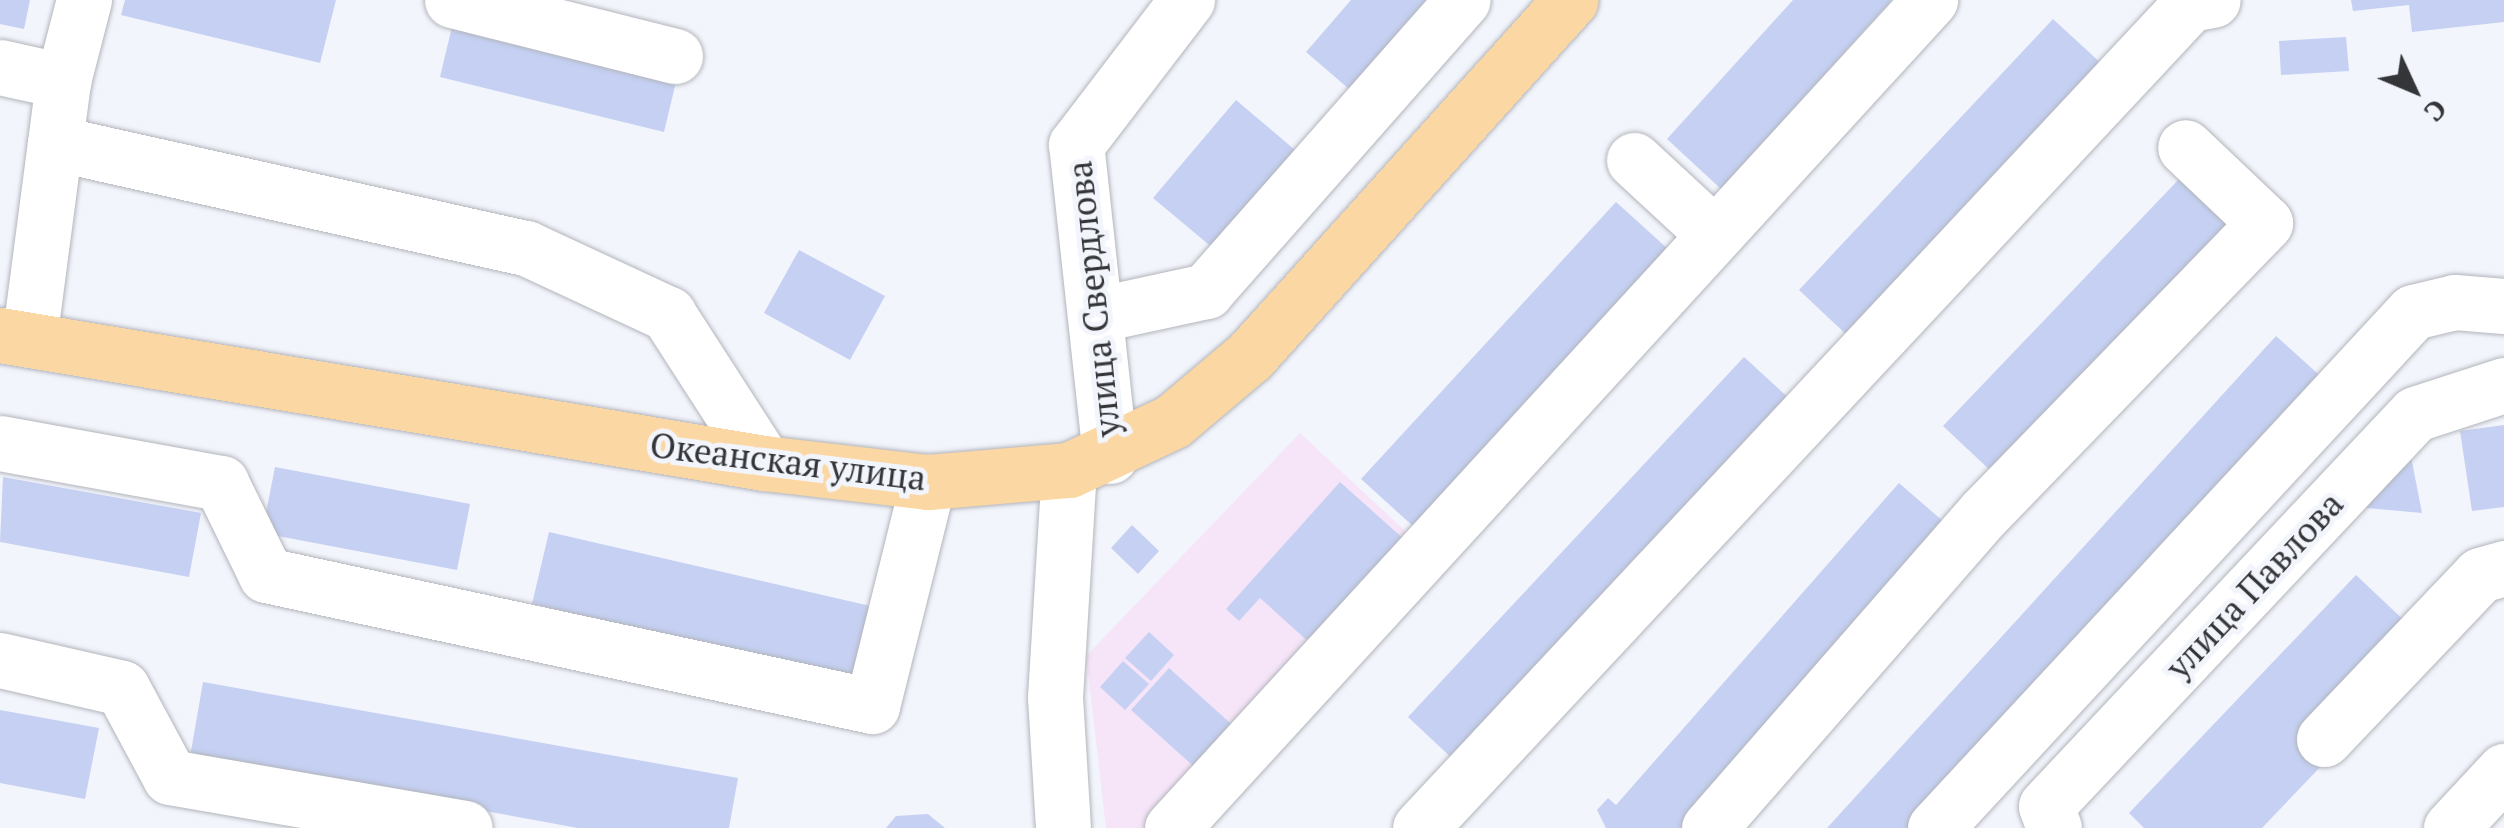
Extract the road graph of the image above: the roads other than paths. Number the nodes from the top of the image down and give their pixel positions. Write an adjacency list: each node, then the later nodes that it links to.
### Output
1 (84, 0): 10 (street)
2 (452, 0): 8 (street)
3 (1187, 0): 16 (street, улица Свердлова)
4 (1463, 0): 16 (street)
5 (1572, 0): 20 (main road, Океанская улица)
6 (1930, 0): 14 (street)
7 (2213, 0): 31 (street)
8 (675, 56)
9 (0, 67): 10 (street)
10 (63, 81): 11 (street)
11 (55, 142): 17 (street); 21 (street)
12 (2185, 147): 32 (street)
13 (1634, 160): 14 (street)
14 (1714, 235): 30 (street)
15 (2504, 306): 33 (street)
16 (1095, 315): 20 (street, улица Свердлова)
17 (14, 338): 21 (main road, Океанская улица)
18 (2504, 384): 27 (street, улица Павлова)
19 (0, 444): 22 (street)
20 (1090, 463): 22 (main road, Океанская улица); 29 (street, улица Свердлова)
21 (764, 464): 22 (main road, Океанская улица)
22 (928, 482)
23 (2504, 568): 25 (street)
24 (0, 660): 28 (street)
25 (2324, 739)
26 (2504, 771): 34 (street)
27 (2040, 821)
28 (465, 828)
29 (1063, 828)
30 (1172, 828)
31 (1420, 828)
32 (1709, 828)
33 (1935, 828)
34 (2451, 828)

